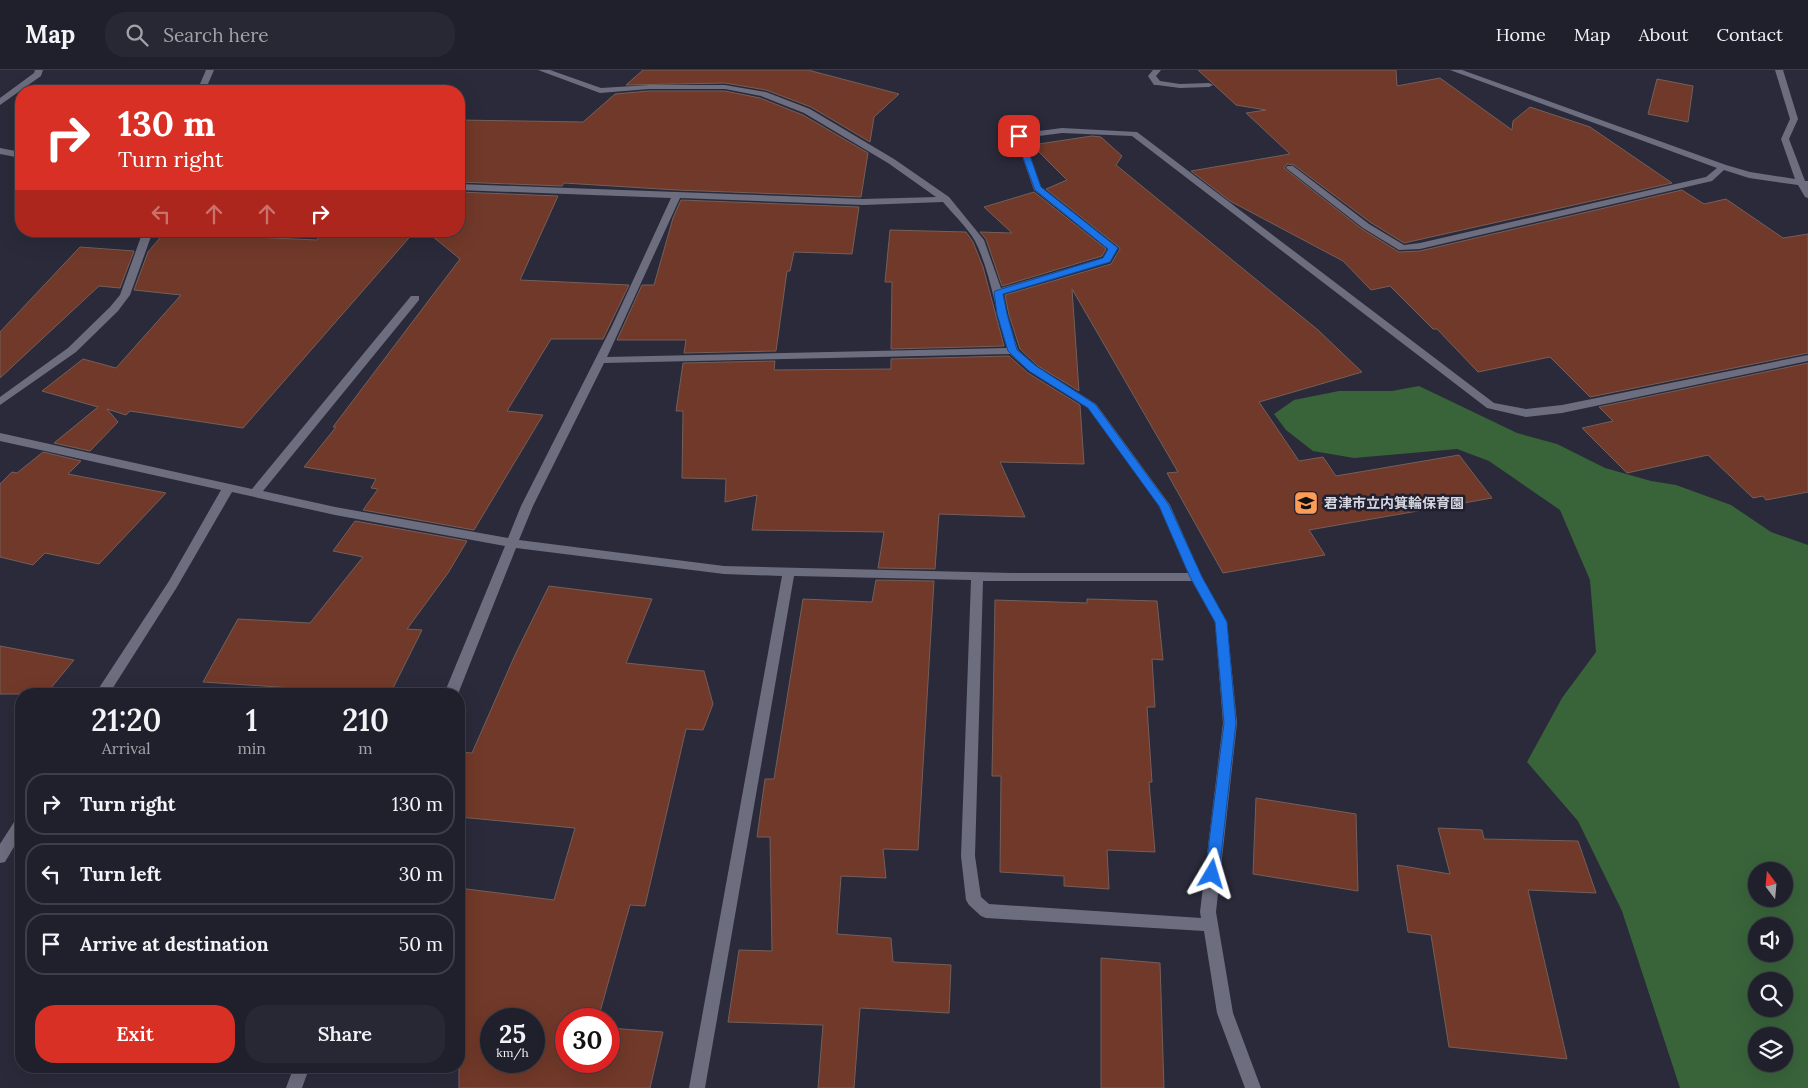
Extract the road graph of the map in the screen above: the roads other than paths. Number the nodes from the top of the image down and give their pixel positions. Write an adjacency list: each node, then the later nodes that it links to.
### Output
1 (39, 70): 7 (street)
2 (210, 70): 8 (street)
3 (542, 70): 20 (street)
4 (1157, 70): 9 (street)
5 (1454, 70): 15 (street)
6 (1779, 70): 16 (street)
7 (23, 85)
8 (204, 85)
9 (1209, 85)
10 (15, 91): 11 (street)
11 (0, 102)
12 (0, 152): 13 (street)
13 (15, 154)
14 (1290, 168): 15 (street)
15 (1723, 168): 16 (street)
16 (1804, 184): 18 (street)
17 (465, 186): 19 (street)
18 (1808, 195)
19 (676, 196): 20 (street); 26 (street)
20 (946, 199): 22 (street)
21 (146, 237): 28 (street)
22 (998, 292): 24 (street); 25 (street)
23 (415, 298): 32 (street)
24 (1013, 351): 26 (street); 36 (street)
25 (1808, 358)
26 (600, 360): 33 (street)
27 (0, 392): 28 (street)
28 (12, 394): 29 (street)
29 (0, 402)
30 (0, 436): 31 (street)
31 (230, 487): 32 (street); 37 (street)
32 (255, 493): 33 (street)
33 (512, 543): 34 (street); 38 (street)
34 (789, 571): 35 (street); 44 (street)
35 (977, 576): 36 (street); 41 (street)
36 (1196, 577): 41 (street)
37 (106, 688)
38 (454, 688)
39 (15, 833): 40 (street)
40 (0, 857)
41 (1210, 925): 45 (street)
42 (299, 1073): 43 (street)
43 (294, 1088)
44 (697, 1088)
45 (1253, 1088)

